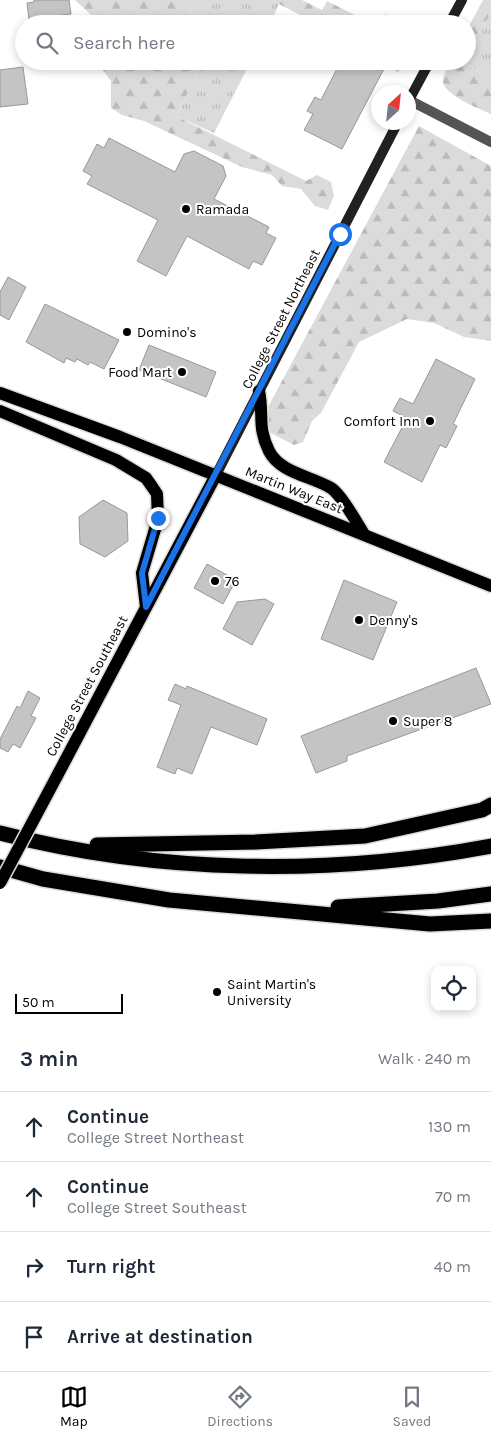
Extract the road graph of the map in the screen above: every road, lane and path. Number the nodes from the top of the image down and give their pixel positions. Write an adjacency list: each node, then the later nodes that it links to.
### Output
1 (462, 0): 2 (street)
2 (454, 15)
3 (425, 70): 4 (street)
4 (416, 88)
5 (416, 104): 7 (street)
6 (394, 130): 8 (street, College Street Northeast)
7 (491, 142)
8 (259, 391): 11 (street, College Street Northeast); 12 (main road)
9 (0, 393): 11 (main road, Martin Way East)
10 (0, 411): 14 (main road)
11 (216, 476): 12 (main road, Martin Way East); 14 (main road, College Street Southeast)
12 (364, 534): 13 (main road, Martin Way East)
13 (491, 586)
14 (146, 607): 20 (main road, College Street Southeast, bridge)
15 (491, 805): 17 (highway)
16 (0, 833): 17 (highway)
17 (48, 845): 18 (highway)
18 (491, 846)
19 (0, 867): 22 (highway)
20 (0, 883)
21 (491, 894): 22 (highway)
22 (292, 910): 23 (highway)
23 (491, 921)

